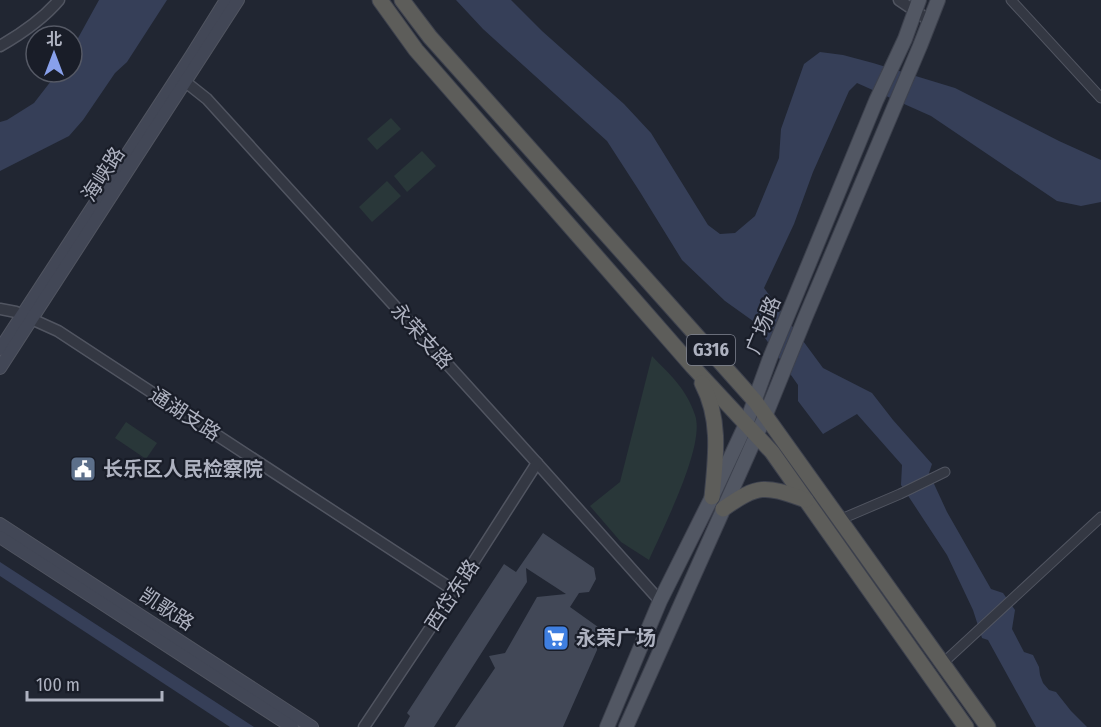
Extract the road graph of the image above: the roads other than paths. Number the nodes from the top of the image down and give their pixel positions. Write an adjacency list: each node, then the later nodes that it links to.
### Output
1 (59, 0): 11 (street)
2 (226, 0): 12 (main road, 海峡路)
3 (238, 0): 12 (main road, 海峡路)
4 (380, 0): 17 (highway, G316)
5 (402, 0): 19 (highway, G316)
6 (899, 0): 9 (street)
7 (938, 0): 10 (main road, 广场路)
8 (1011, 0): 13 (street)
9 (917, 6): 10 (street); 19 (main road, 广场路)
10 (930, 21): 20 (main road, 广场路)
11 (0, 46)
12 (182, 79): 15 (main road, 海峡路); 22 (street, 永荣支路)
13 (1101, 98)
14 (0, 309): 15 (street, 通湖支路)
15 (27, 317): 16 (main road, 海峡路); 18 (main road, 海峡路); 31 (street, 通湖支路)
16 (0, 349)
17 (693, 367): 21 (highway, G316); 24 (highway)
18 (0, 368)
19 (755, 400): 20 (highway, G316); 21 (main road, 广场路)
20 (766, 414): 21 (main road, 广场路); 28 (highway, G316)
21 (751, 430): 24 (main road, 广场路); 25 (highway, G316); 26 (main road, 广场路)
22 (537, 463): 31 (street, 西岱东路); 32 (street, 永荣支路)
23 (945, 472): 28 (street)
24 (712, 496): 32 (main road, 广场路)
25 (806, 500): 26 (highway); 39 (highway, G316)
26 (723, 509): 38 (main road, 广场路)
27 (1101, 518): 33 (street)
28 (839, 520): 33 (highway, G316)
29 (0, 524): 35 (main road, 凯歌路)
30 (0, 537): 34 (main road, 凯歌路)
31 (455, 591): 36 (street, 西岱东路)
32 (660, 601): 37 (main road, 广场路)
33 (943, 663): 40 (highway, G316)
34 (292, 727)
35 (312, 727)
36 (364, 727)
37 (607, 727)
38 (626, 727)
39 (966, 727)
40 (988, 727)

